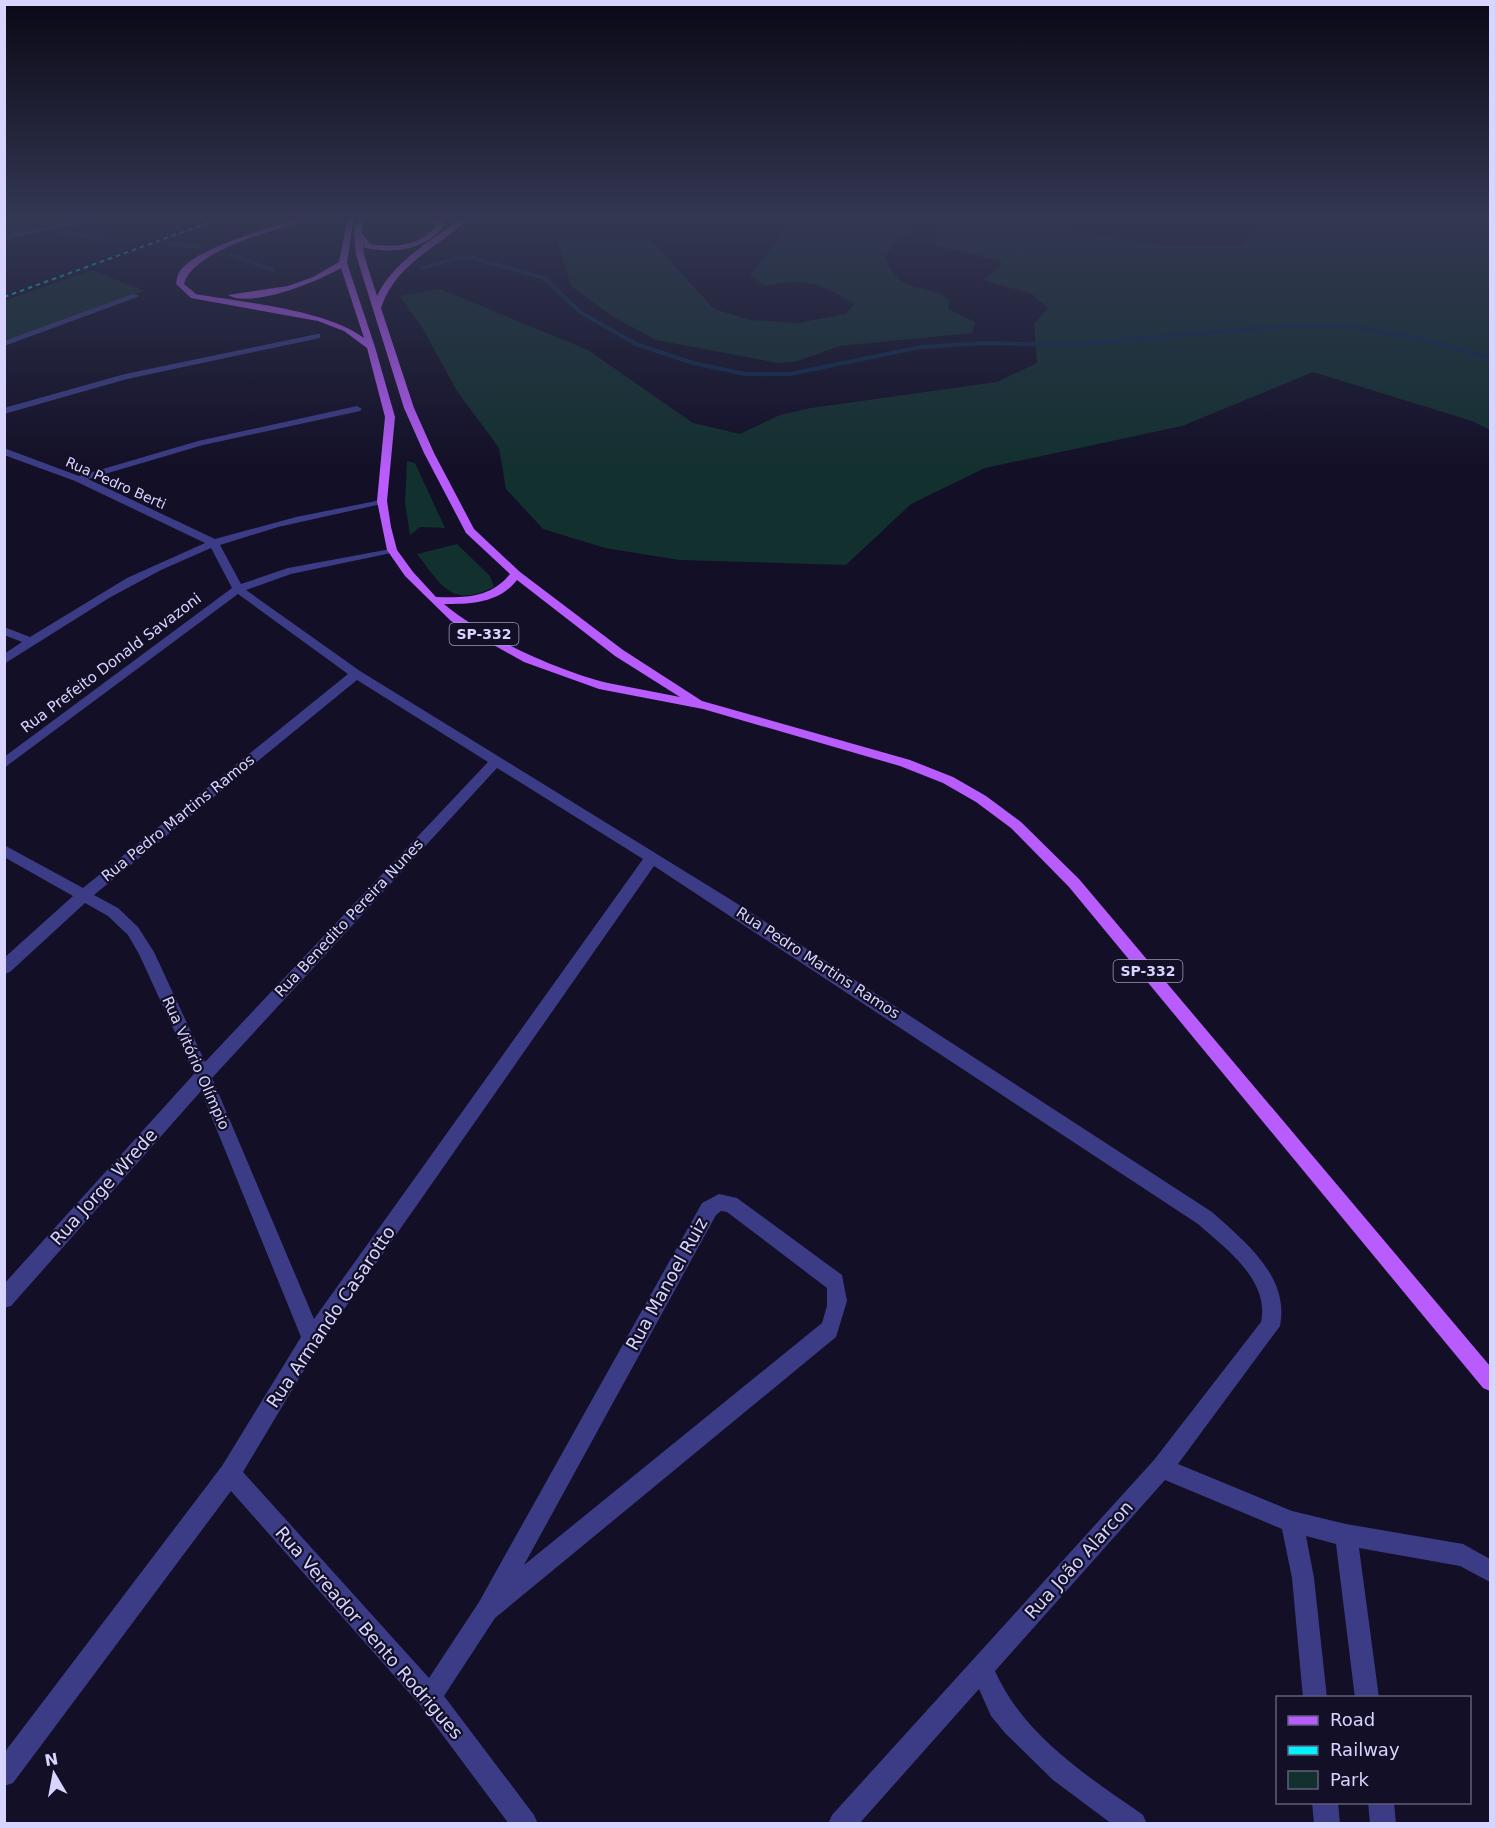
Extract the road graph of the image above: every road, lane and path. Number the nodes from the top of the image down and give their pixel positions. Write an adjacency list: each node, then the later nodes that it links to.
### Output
1 (121, 301): 8 (street)
2 (223, 301): 9 (main road)
3 (357, 301): 9 (main road, SP-332)
4 (375, 301): 6 (main road, SP-332)
5 (378, 301): 6 (main road)
6 (377, 308): 17 (main road, SP-332)
7 (317, 336): 11 (street)
8 (4, 344)
9 (371, 347): 14 (main road, SP-332)
10 (357, 409): 13 (street)
11 (4, 411)
12 (4, 451): 13 (street, Rua Pedro Berti)
13 (79, 479): 15 (street, Rua Pedro Berti)
14 (382, 501): 15 (street); 16 (main road, SP-332)
15 (214, 543): 18 (street, Rua Pedro Martins Ramos); 21 (street)
16 (392, 550): 18 (street, Rua Prefeito Donald Savazoni); 19 (main road, SP-332)
17 (516, 574): 19 (main road, SP-332); 24 (main road, SP-332)
18 (238, 589): 23 (street, Rua Pedro Martins Ramos); 26 (street, Rua Prefeito Donald Savazoni)
19 (433, 600): 24 (main road, SP-332)
20 (4, 630): 21 (street)
21 (31, 642): 22 (street)
22 (4, 660)
23 (356, 674): 25 (street, Rua Pedro Martins Ramos); 29 (street, Rua Pedro Martins Ramos)
24 (704, 705): 35 (main road, SP-332)
25 (496, 761): 28 (street, Rua Pedro Martins Ramos); 31 (street, Rua Benedito Pereira Nunes)
26 (4, 764)
27 (4, 850): 29 (street, Rua Vitório Olímpio)
28 (652, 857): 32 (street, Rua Pedro Martins Ramos); 34 (street, Rua Armando Casarotto)
29 (84, 895): 30 (street, Rua Pedro Martins Ramos); 31 (street, Rua Vitório Olímpio)
30 (4, 968)
31 (203, 1076): 33 (street, Rua Jorge Wrede); 34 (street, Rua Vitório Olímpio)
32 (1262, 1275): 36 (street, Rua João Alarcon)
33 (4, 1299)
34 (312, 1338): 37 (street, Rua Armando Casarotto)
35 (1491, 1381)
36 (1162, 1467): 38 (street); 42 (street, Rua João Alarcon)
37 (230, 1474): 45 (street, Rua Vereador Bento Rodrigues); 46 (street, Rua Armando Casarotto)
38 (1292, 1522): 39 (street); 43 (street)
39 (1346, 1535): 40 (street); 44 (street)
40 (1491, 1570)
41 (487, 1610): 41 (street, Rua Manoel Ruiz); 45 (street, Rua Manoel Ruiz)
42 (982, 1669): 50 (street, Rua João Alarcon); 51 (street)
43 (1315, 1696)
44 (1367, 1696)
45 (430, 1697): 49 (street, Rua Vereador Bento Rodrigues)
46 (4, 1774)
47 (1325, 1804): 52 (street)
48 (1381, 1804): 53 (street)
49 (525, 1824)
50 (842, 1824)
51 (1134, 1824)
52 (1327, 1824)
53 (1383, 1824)

